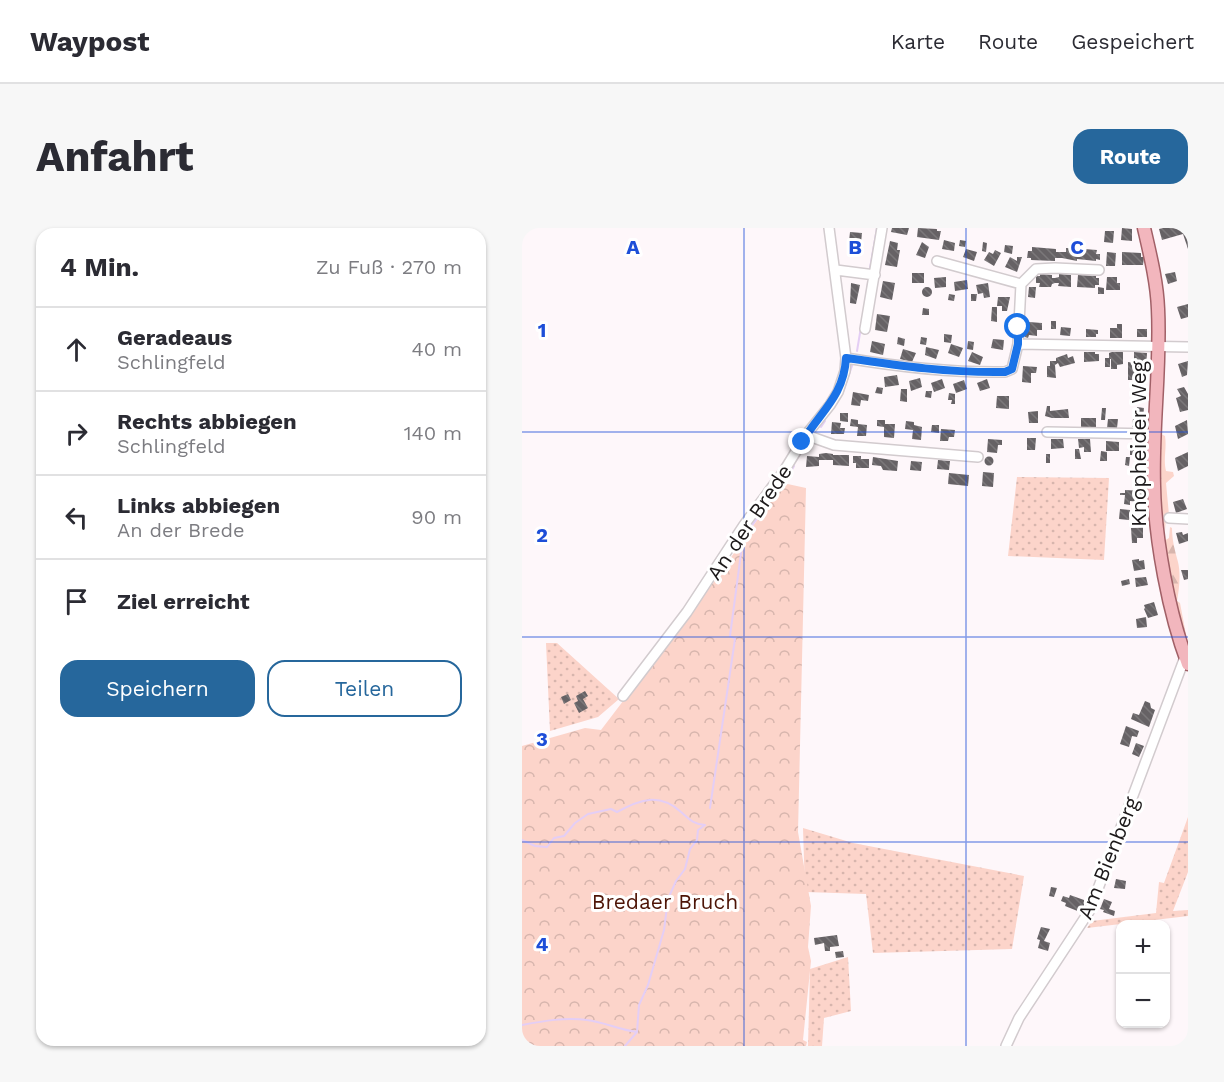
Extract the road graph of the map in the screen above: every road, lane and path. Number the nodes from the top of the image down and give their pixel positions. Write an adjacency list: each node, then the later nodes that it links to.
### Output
1 (830, 228): 5 (street, An der Brede)
2 (882, 228): 7 (street)
3 (1144, 228): 11 (main road, Knopheider Weg)
4 (937, 261): 8 (street)
5 (836, 270): 7 (street); 13 (street, An der Brede)
6 (1099, 270): 8 (street)
7 (875, 275): 9 (street)
8 (1021, 284): 10 (street)
9 (866, 329)
10 (1018, 344): 11 (street); 13 (street)
11 (1158, 345): 12 (street); 15 (main road, Knopheider Weg)
12 (1188, 347)
13 (846, 358): 16 (street, An der Brede)
14 (1047, 432): 15 (street)
15 (1155, 434): 20 (main road, Knopheider Weg)
16 (806, 435): 17 (street); 21 (street, An der Brede)
17 (978, 457)
18 (1169, 518): 19 (street)
19 (1188, 519)
20 (1187, 662): 22 (street, Am Bienberg)
21 (623, 696)
22 (1006, 1046)

